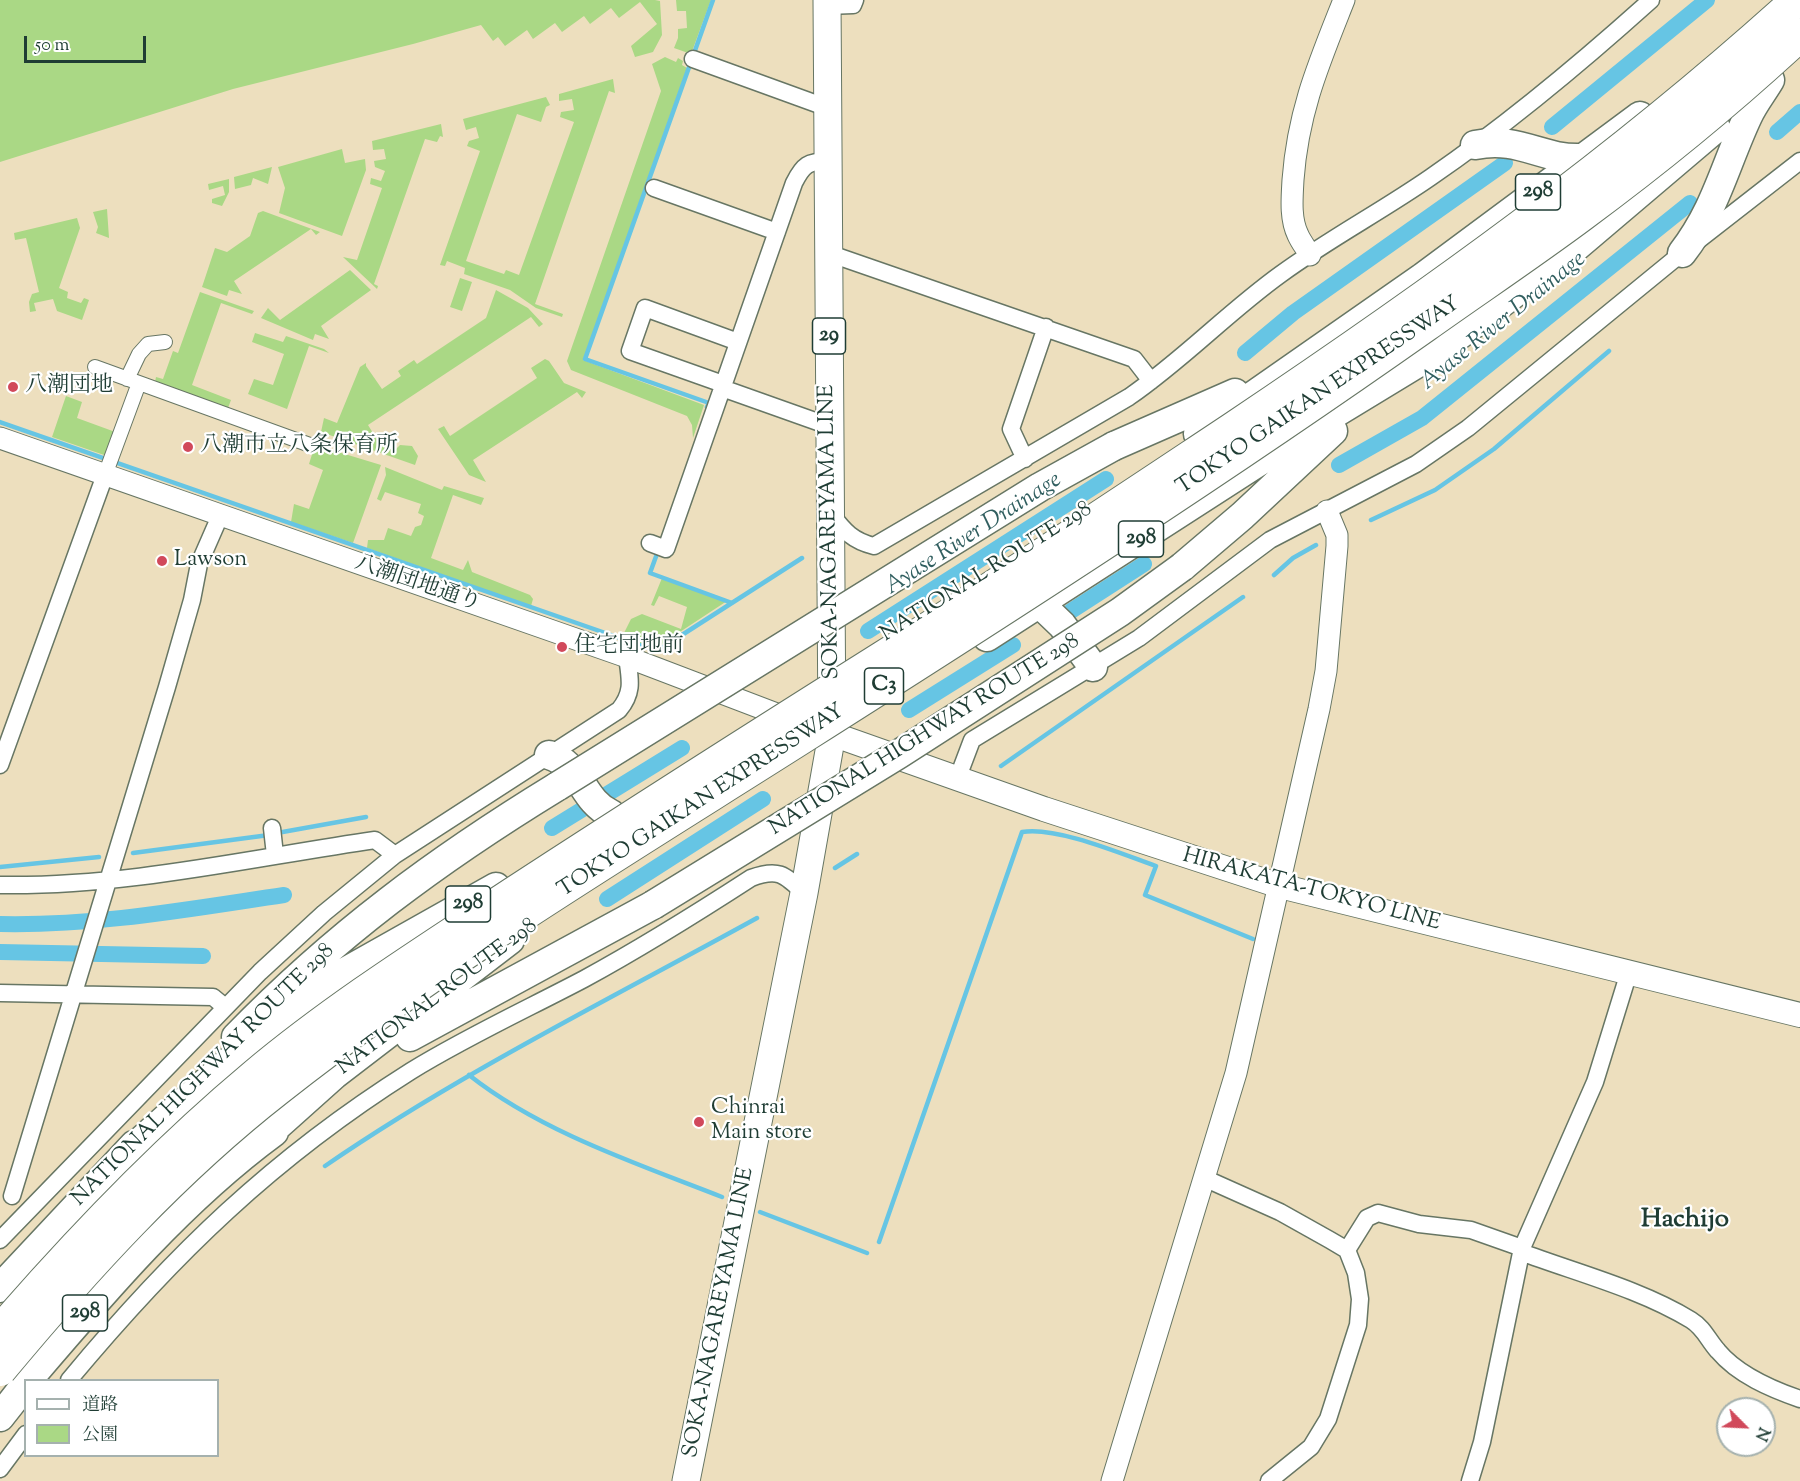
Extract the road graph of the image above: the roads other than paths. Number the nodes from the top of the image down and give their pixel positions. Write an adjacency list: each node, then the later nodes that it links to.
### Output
1 (855, 0): 6 (street)
2 (1344, 0): 20 (street)
3 (1651, 0): 12 (street)
4 (1776, 0): 13 (highway, NATIONAL HIGHWAY ROUTE 298 / 298)
5 (1797, 0): 69 (highway, TOKYO GAIKAN EXPRESSWAY / C3, bridge)
6 (827, 3): 11 (main road, SOKA-NAGAREYAMA LINE / 29)
7 (1800, 35): 70 (highway, TOKYO GAIKAN EXPRESSWAY / C3, bridge)
8 (1800, 52): 10 (highway, NATIONAL HIGHWAY ROUTE 298 / 298)
9 (693, 59): 11 (street)
10 (1770, 80): 19 (highway); 24 (highway, NATIONAL HIGHWAY ROUTE 298 / 298)
11 (828, 108): 15 (main road, SOKA-NAGAREYAMA LINE / 29)
12 (1475, 145): 13 (highway); 20 (street)
13 (1582, 158): 26 (highway, NATIONAL HIGHWAY ROUTE 298 / 298)
14 (1800, 161): 19 (street)
15 (829, 162): 17 (street); 18 (main road, SOKA-NAGAREYAMA LINE / 29)
16 (654, 188): 17 (street)
17 (777, 232): 23 (street)
18 (828, 253): 21 (street); 30 (main road, SOKA-NAGAREYAMA LINE / 29)
19 (1682, 253): 35 (street)
20 (1310, 255): 28 (street)
21 (1046, 327): 28 (street); 33 (street)
22 (165, 342): 27 (street)
23 (738, 342): 29 (street); 29 (street)
24 (1449, 344): 39 (highway, NATIONAL ROUTE 298 / 298); 61 (highway, NATIONAL HIGHWAY ROUTE 298 / 298, bridge)
25 (94, 367): 27 (street)
26 (1289, 369): 42 (highway, NATIONAL ROUTE 298 / 298); 62 (highway, NATIONAL HIGHWAY ROUTE 298 / 298, bridge)
27 (133, 381): 32 (street); 34 (street)
28 (1151, 381): 33 (street)
29 (723, 386): 30 (street); 38 (street)
30 (829, 426): 36 (main road, SOKA-NAGAREYAMA LINE / 29)
31 (0, 438): 34 (street, 八潮団地通り)
32 (310, 445)
33 (1025, 459): 36 (street)
34 (105, 475): 37 (street, 八潮団地通り); 46 (street)
35 (1327, 511): 41 (street); 54 (street)
36 (830, 512): 42 (main road, SOKA-NAGAREYAMA LINE / 29)
37 (220, 516): 40 (street, 八潮団地通り); 52 (street)
38 (650, 543)
39 (1040, 604): 41 (highway); 44 (highway, NATIONAL ROUTE 298 / 298)
40 (627, 657): 43 (street, 八潮団地通り); 45 (street)
41 (1093, 666): 47 (street)
42 (833, 672): 43 (highway, NATIONAL ROUTE 298 / 298); 44 (main road, SOKA-NAGAREYAMA LINE / 29)
43 (770, 711): 44 (street, 八潮団地通り); 48 (highway, NATIONAL ROUTE 298 / 298)
44 (832, 734): 47 (main road, HIRAKATA-TOKYO LINE); 55 (main road, SOKA-NAGAREYAMA LINE / 29); 61 (highway, NATIONAL ROUTE 298 / 298)
45 (549, 755): 48 (highway); 51 (street)
46 (0, 765)
47 (958, 777): 54 (main road, HIRAKATA-TOKYO LINE)
48 (611, 814): 62 (highway, NATIONAL ROUTE 298 / 298)
49 (273, 832): 50 (street)
50 (276, 855): 51 (street); 52 (street)
51 (395, 855): 59 (street)
52 (108, 881): 53 (street); 58 (street)
53 (0, 885)
54 (1280, 886): 56 (main road, HIRAKATA-TOKYO LINE); 63 (street)
55 (804, 893): 72 (street); 78 (main road, SOKA-NAGAREYAMA LINE / 29)
56 (1629, 972): 60 (main road, HIRAKATA-TOKYO LINE); 67 (street)
57 (0, 993): 58 (street)
58 (74, 995): 59 (street); 64 (street)
59 (225, 1007): 65 (street)
60 (1800, 1015)
61 (258, 1143): 71 (highway, NATIONAL HIGHWAY ROUTE 298 / 298)
62 (121, 1159): 68 (highway, NATIONAL HIGHWAY ROUTE 298 / 298)
63 (1204, 1178): 66 (street); 79 (street)
64 (12, 1196)
65 (0, 1240)
66 (1347, 1250): 67 (street); 80 (street)
67 (1522, 1250): 74 (street); 81 (street)
68 (0, 1288)
69 (0, 1331)
70 (0, 1370)
71 (29, 1379)
72 (70, 1379)
73 (24, 1387): 75 (highway)
74 (1800, 1399)
75 (0, 1417)
76 (24, 1437): 77 (street)
77 (0, 1469)
78 (687, 1481)
79 (1112, 1481)
80 (1269, 1481)
81 (1470, 1481)

